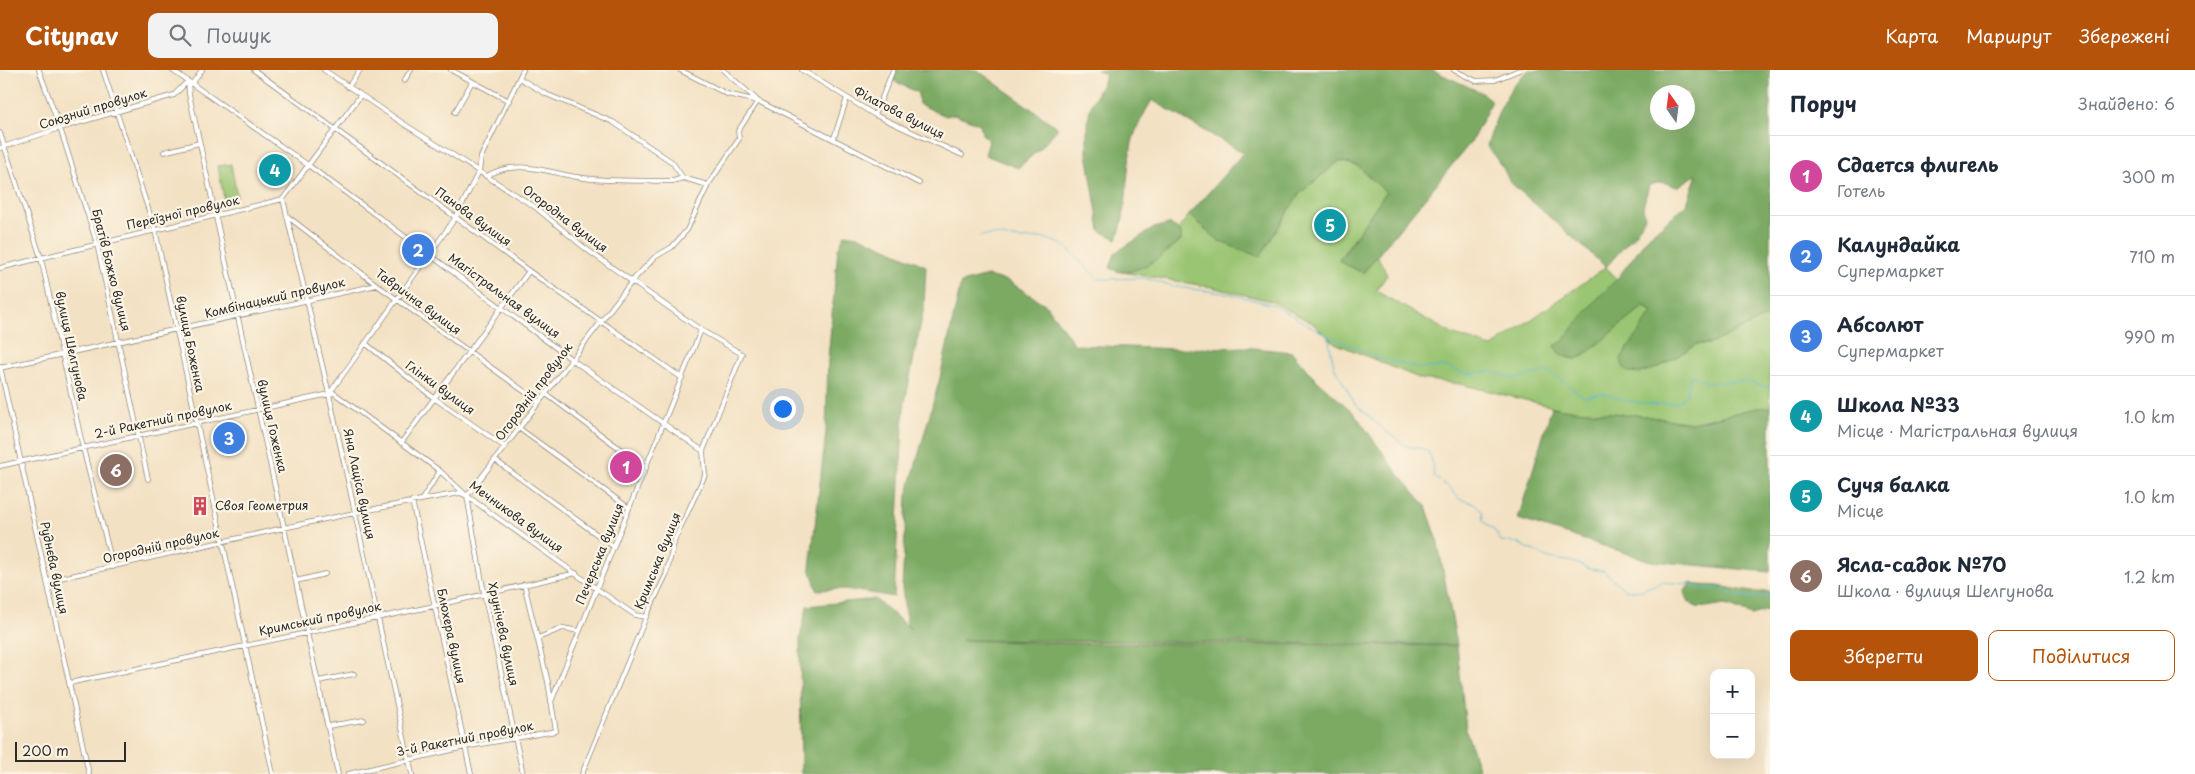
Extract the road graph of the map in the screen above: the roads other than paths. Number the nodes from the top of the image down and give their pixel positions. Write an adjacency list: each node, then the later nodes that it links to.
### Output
1 (39, 70): 29 (street, Братів Божко вулиця)
2 (103, 70): 26 (street, вулиця Боженка)
3 (172, 70): 20 (street, Магістральная вулиця)
4 (202, 70): 20 (street, Союзний провулок)
5 (254, 70): 30 (street, Панова вулиця)
6 (324, 70): 21 (street, Огородна вулиця)
7 (360, 70): 21 (street)
8 (411, 70): 18 (street)
9 (451, 70): 19 (street)
10 (523, 70): 17 (street)
11 (680, 70): 25 (street)
12 (723, 70): 25 (street)
13 (802, 70): 23 (street, Філатова вулиця)
14 (893, 70): 28 (street)
15 (1454, 70): 16 (street)
16 (1519, 70)
17 (519, 78): 24 (street); 40 (street)
18 (404, 81)
19 (472, 82): 24 (street); 27 (street)
20 (190, 83): 26 (street, Союзний провулок); 33 (street, вулиця Гоженка); 37 (street, Магістральная вулиця)
21 (348, 87): 22 (street, Огородна вулиця)
22 (360, 96): 30 (street); 38 (street, Огородна вулиця)
23 (847, 98): 28 (street, Філатова вулиця); 32 (street)
24 (509, 101): 38 (street)
25 (758, 101): 32 (street); 42 (street, Огородній провулок)
26 (116, 112): 29 (street, Союзний провулок); 47 (street, вулиця Боженка)
27 (455, 112)
28 (875, 115): 36 (street, Філатова вулиця)
29 (60, 128): 34 (street, Союзний провулок); 48 (street, Братів Божко вулиця)
30 (335, 129): 37 (street); 46 (street, Панова вулиця)
31 (0, 133): 34 (street, вулиця Шелгунова)
32 (834, 138): 41 (street)
33 (199, 143): 35 (street); 44 (street, вулиця Гоженка)
34 (2, 148): 50 (street, вулиця Шелгунова)
35 (164, 152)
36 (962, 155)
37 (308, 166): 43 (street); 49 (street, Магістральная вулиця)
38 (479, 171): 39 (street, Огородна вулиця); 46 (street)
39 (487, 176): 40 (street); 53 (street, Огородна вулиця)
40 (683, 178): 42 (street)
41 (919, 183)
42 (708, 186): 53 (street, Огородній провулок)
43 (283, 199): 44 (street, Переїзної провулок); 45 (street, Яна Лаціса вулиця)
44 (215, 216): 47 (street, Переїзної провулок); 58 (street, вулиця Гоженка)
45 (287, 216): 54 (street, Таврична вулиця); 56 (street, Яна Лаціса вулиця)
46 (456, 217): 49 (street); 52 (street, Панова вулиця)
47 (155, 230): 48 (street, Переїзної провулок); 61 (street, вулиця Боженка)
48 (96, 244): 50 (street, Переїзної провулок); 62 (street, Братів Божко вулиця)
49 (430, 255): 55 (street); 57 (street, Магістральная вулиця)
50 (41, 258): 51 (street, Переїзної провулок); 65 (street, вулиця Шелгунова)
51 (0, 268)
52 (529, 271): 57 (street); 59 (street, Панова вулиця)
53 (633, 280): 59 (street, Огородній провулок); 60 (street, Огородна вулиця)
54 (377, 285): 55 (street, Таврична вулиця); 56 (street, Комбінацький провулок)
55 (399, 299): 63 (street); 64 (street, Таврична вулиця)
56 (308, 301): 58 (street, Комбінацький провулок); 70 (street, Яна Лаціса вулиця)
57 (502, 307): 64 (street); 67 (street, Магістральная вулиця)
58 (236, 316): 61 (street, Комбінацький провулок); 74 (street, вулиця Гоженка)
59 (601, 320): 67 (street, Огородній провулок); 69 (street, Панова вулиця)
60 (701, 330): 66 (street, Огородна вулиця); 69 (street, Печерська вулиця)
61 (176, 331): 62 (street, Комбінацький провулок); 75 (street, вулиця Боженка)
62 (118, 341): 65 (street, Комбінацький провулок); 78 (street, Братів Божко вулиця)
63 (364, 343): 70 (street); 72 (street, Глінки вулиця)
64 (468, 351): 72 (street); 73 (street, Таврична вулиця)
65 (62, 354): 68 (street, Комбінацький провулок); 81 (street, вулиця Шелгунова)
66 (742, 354): 82 (street, Кримська вулиця)
67 (571, 359): 71 (street, Огородній провулок); 76 (street, Магістральная вулиця)
68 (0, 367): 84 (street, Руднєва вулиця)
69 (682, 378): 76 (street, Печерська вулиця)
70 (329, 394): 74 (street, 2-й Ракетний провулок); 79 (street, Мечникова вулиця); 93 (street, Яна Лаціса вулиця)
71 (546, 394): 73 (street, Огородній провулок); 86 (street)
72 (434, 398): 79 (street); 80 (street, Глінки вулиця)
73 (539, 402): 77 (street, Огородній провулок)
74 (258, 410): 75 (street, 2-й Ракетний провулок); 94 (street, вулиця Гоженка)
75 (197, 423): 78 (street, 2-й Ракетний провулок); 95 (street, вулиця Боженка)
76 (663, 425): 82 (street, Магістральная вулиця); 86 (street, Печерська вулиця)
77 (520, 429): 80 (street, Огородній провулок); 92 (street)
78 (139, 437): 81 (street, 2-й Ракетний провулок); 88 (street, Братів Божко вулиця)
79 (401, 443): 87 (street, Мечникова вулиця)
80 (505, 447): 83 (street, Огородній провулок)
81 (83, 448): 84 (street, 2-й Ракетний провулок); 97 (street, вулиця Шелгунова)
82 (703, 451): 106 (street, Кримська вулиця)
83 (495, 460): 89 (street, Огородній провулок); 96 (street)
84 (22, 462): 85 (street, 2-й Ракетний провулок); 100 (street, Руднєва вулиця)
85 (0, 466)
86 (646, 468): 92 (street, Печерська вулиця)
87 (440, 471): 89 (street, Мечникова вулиця); 90 (street)
88 (148, 479)
89 (467, 496): 90 (street, Огородній провулок); 98 (street, Мечникова вулиця); 104 (street, Хрунічева вулиця)
90 (422, 499): 91 (street, Огородній провулок)
91 (412, 501): 93 (street, Огородній провулок); 105 (street, Блюхера вулиця)
92 (629, 508): 96 (street, Печерська вулиця)
93 (355, 514): 94 (street, Огородній провулок); 107 (street, Яна Лаціса вулиця)
94 (284, 528): 95 (street, Огородній провулок); 101 (street, вулиця Гоженка)
95 (222, 542): 97 (street, Огородній провулок); 111 (street, вулиця Боженка)
96 (614, 547): 103 (street, Печерська вулиця)
97 (113, 567): 100 (street, Огородній провулок)
98 (576, 573): 102 (street, Кримський провулок); 103 (street, Мечникова вулиця)
99 (325, 574): 101 (street)
100 (47, 581): 114 (street, Руднєва вулиця)
101 (296, 581): 109 (street, вулиця Гоженка)
102 (524, 584): 104 (street, Кримський провулок); 110 (street)
103 (597, 590): 106 (street, Мечникова вулиця); 108 (street, Печерська вулиця)
104 (484, 593): 105 (street, Кримський провулок); 118 (street, Хрунічева вулиця)
105 (434, 606): 107 (street, Кримський провулок); 119 (street, Блюхера вулиця)
106 (646, 617): 128 (street, Кримська вулиця)
107 (377, 618): 109 (street, Кримський провулок); 120 (street, Яна Лаціса вулиця)
108 (579, 631): 110 (street); 115 (street, Печерська вулиця)
109 (308, 632): 111 (street, Кримський провулок); 113 (street, вулиця Гоженка)
110 (538, 638): 115 (street)
111 (244, 645): 114 (street, Кримський провулок); 122 (street, вулиця Боженка)
112 (354, 674): 113 (street)
113 (318, 681): 117 (street, вулиця Гоженка)
114 (69, 683): 121 (street, Руднєва вулиця)
115 (551, 702): 118 (street, 3-й Ракетний провулок)
116 (364, 720): 117 (street)
117 (328, 726): 123 (street, вулиця Гоженка)
118 (514, 738): 119 (street, 3-й Ракетний провулок); 127 (street, Хрунічева вулиця)
119 (465, 747): 120 (street, 3-й Ракетний провулок); 126 (street, Блюхера вулиця)
120 (409, 760): 124 (street, 3-й Ракетний провулок); 125 (street, Яна Лаціса вулиця)
121 (89, 774)
122 (272, 774)
123 (338, 774)
124 (348, 774)
125 (412, 774)
126 (471, 774)
127 (523, 774)
128 (582, 774)

